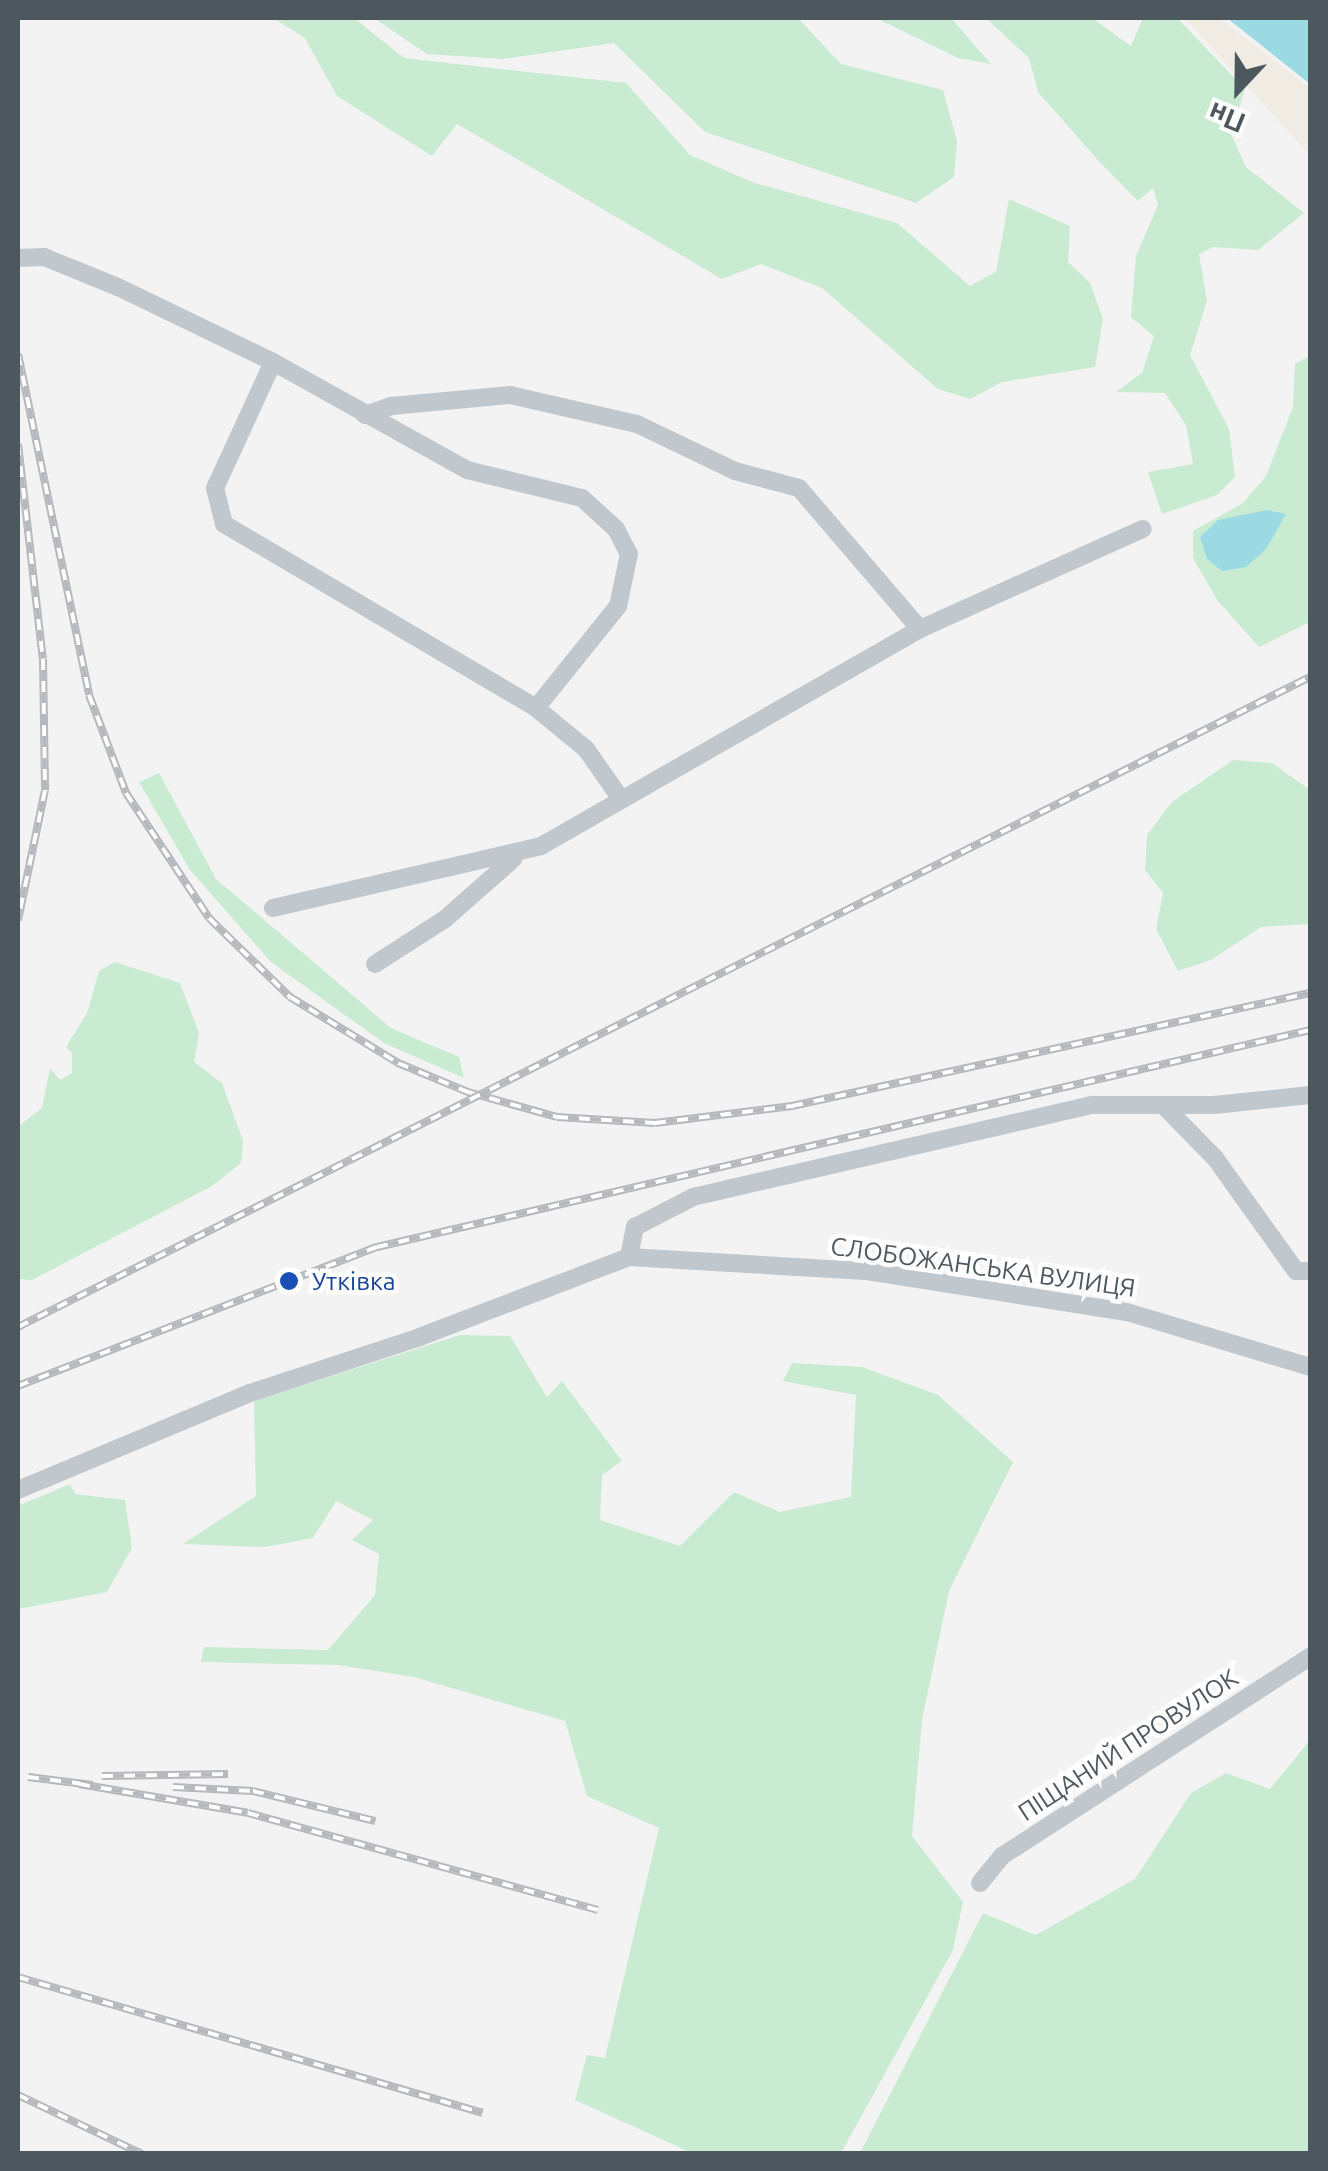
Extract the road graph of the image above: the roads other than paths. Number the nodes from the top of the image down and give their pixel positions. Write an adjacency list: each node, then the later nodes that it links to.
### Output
1 (18, 258): 2 (street)
2 (273, 362): 3 (street); 6 (street)
3 (365, 415): 5 (street); 6 (street)
4 (1143, 529): 5 (street)
5 (920, 629): 7 (street)
6 (536, 708): 7 (street)
7 (621, 799): 8 (street)
8 (517, 856): 9 (street); 10 (street)
9 (273, 908)
10 (375, 964)
11 (1310, 1095): 12 (street)
12 (1164, 1106): 13 (street); 14 (street)
13 (629, 1257): 15 (street, СЛОБОЖАНСЬКА ВУЛИЦЯ); 16 (street, СЛОБОЖАНСЬКА ВУЛИЦЯ)
14 (1310, 1271)
15 (1310, 1367)
16 (18, 1490)
17 (1310, 1657): 18 (street, ПІЩАНИЙ ПРОВУЛОК)
18 (980, 1883)

